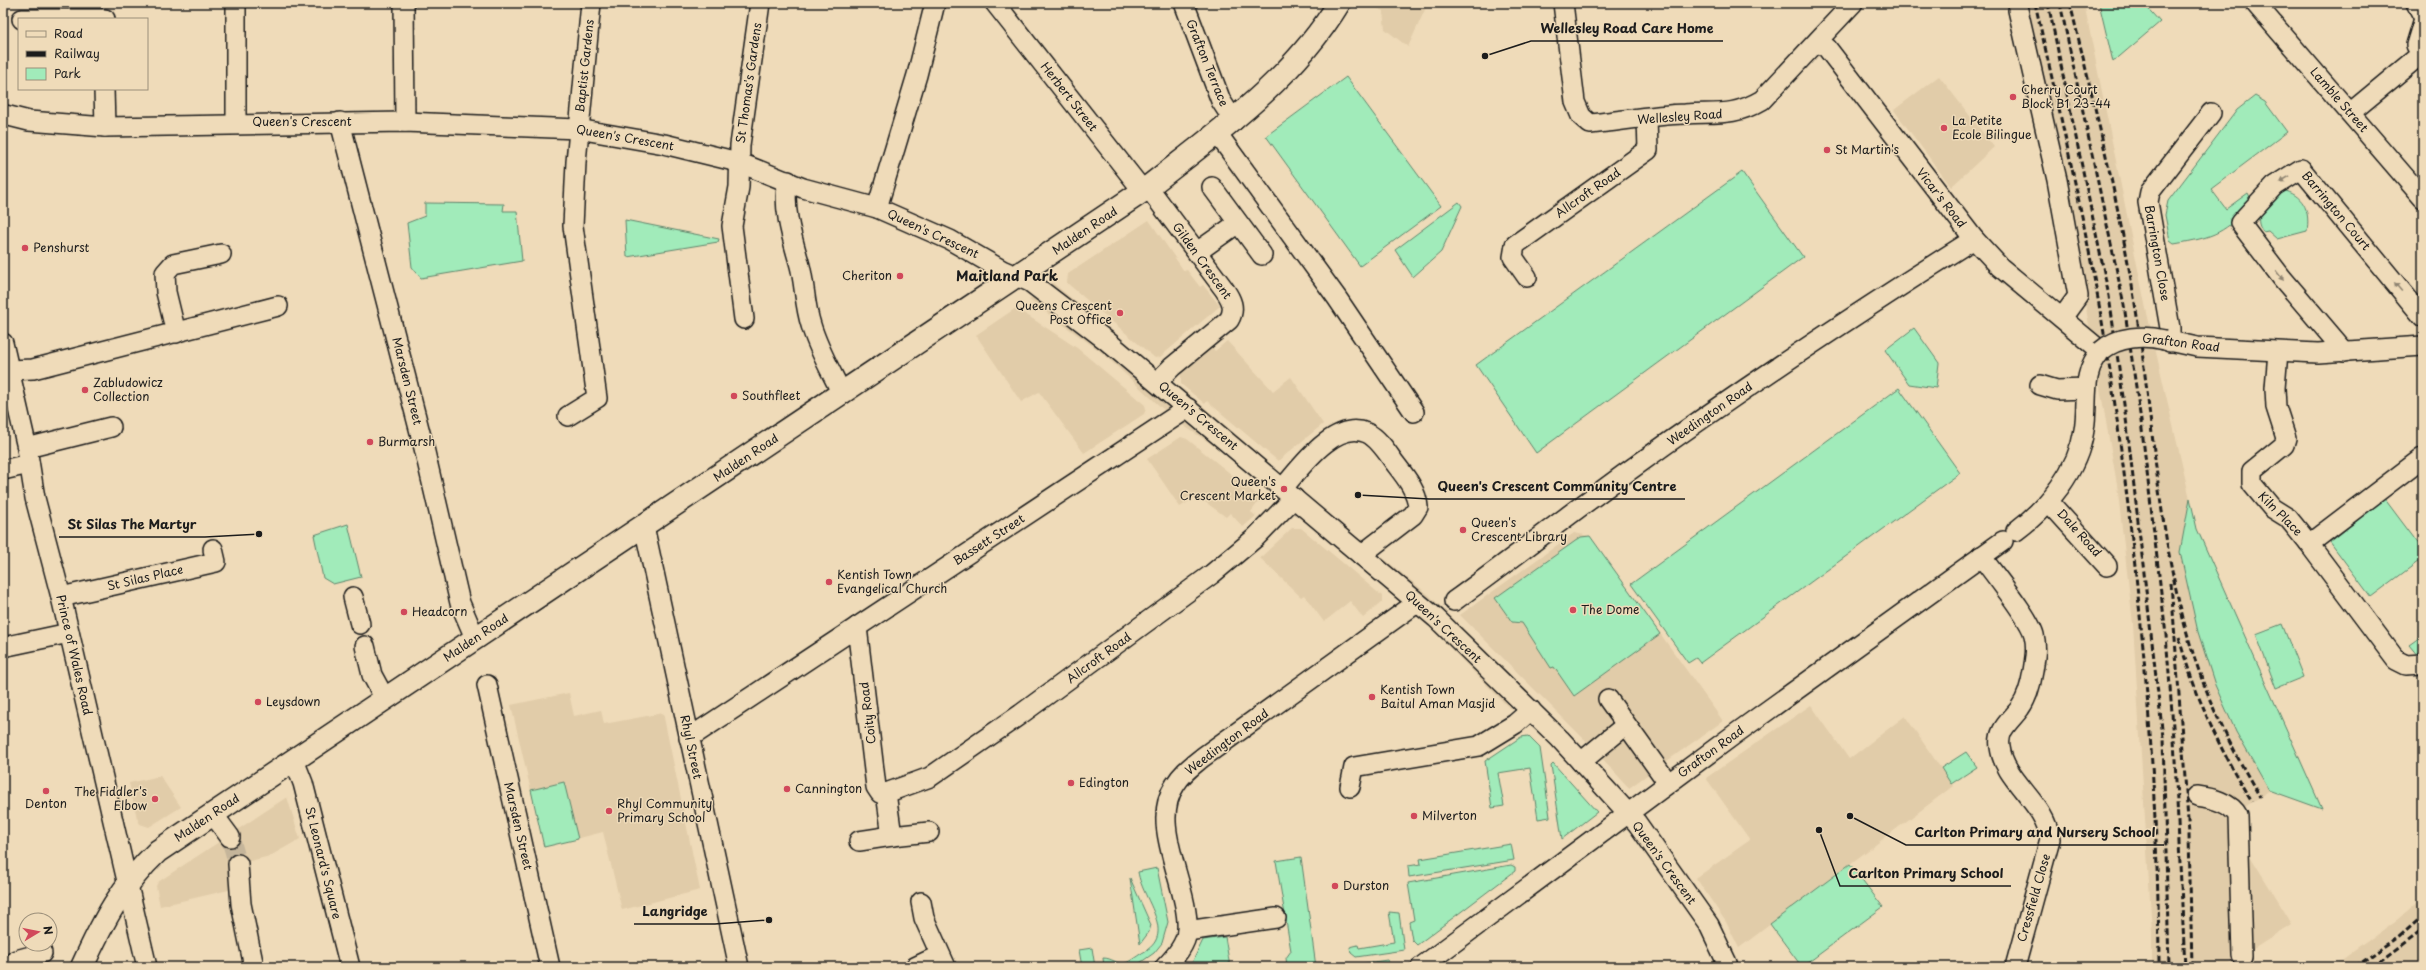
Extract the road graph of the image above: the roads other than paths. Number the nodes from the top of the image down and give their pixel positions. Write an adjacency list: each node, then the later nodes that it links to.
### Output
1 (236, 3): 27 (street)
2 (404, 3): 26 (street)
3 (591, 3): 30 (street, Baptist Gardens)
4 (760, 3): 31 (street, St Thomas's Gardens)
5 (935, 3): 36 (street)
6 (995, 3): 34 (street, Herbert Street)
7 (1184, 3): 29 (street, Grafton Terrace)
8 (1339, 3): 29 (main road, Malden Road)
9 (1563, 3): 24 (street, Wellesley Road)
10 (1853, 3): 18 (street, Wellesley Road)
11 (2255, 3): 22 (street, Lamble Street)
12 (2416, 3): 14 (street)
13 (2018, 10): 46 (street)
14 (2423, 16)
15 (64, 18): 16 (street)
16 (106, 18)
17 (2423, 22): 19 (street)
18 (1818, 41): 24 (street, Wellesley Road); 38 (street, Vicar's Road)
19 (2421, 57): 22 (street)
20 (104, 90): 28 (street)
21 (2210, 113): 49 (street, Barrington Close)
22 (2350, 113): 35 (street, Lamble Street)
23 (5, 115): 28 (street, Queen's Crescent)
24 (1647, 118): 43 (street, Allcroft Road)
25 (340, 122): 26 (street, Queen's Crescent); 27 (street, Queen's Crescent); 82 (street, Marsden Street)
26 (405, 122): 30 (street, Queen's Crescent)
27 (236, 123): 28 (street, Queen's Crescent)
28 (105, 126)
29 (1225, 127): 34 (main road, Malden Road); 61 (street, Grafton Terrace)
30 (578, 129): 31 (street, Queen's Crescent); 62 (street, Baptist Gardens)
31 (738, 162): 32 (street, Queen's Crescent); 47 (street, St Thomas's Gardens)
32 (788, 181): 36 (street, Queen's Crescent); 59 (street)
33 (1212, 187): 37 (street)
34 (1145, 189): 39 (street, Gilden Crescent); 42 (main road, Malden Road)
35 (2423, 198)
36 (877, 208): 42 (street, Queen's Crescent)
37 (1238, 223): 39 (street); 41 (street)
38 (1974, 239): 46 (street, Vicar's Road); 78 (street, Weedington Road)
39 (1197, 252): 56 (street, Gilden Crescent)
40 (221, 254): 48 (street)
41 (1262, 255)
42 (1019, 276): 56 (street, Queen's Crescent); 59 (main road, Malden Road)
43 (1527, 277)
44 (278, 306): 48 (street)
45 (2423, 317): 53 (street, Barrington Court, one-way to 53)
46 (2062, 318): 54 (street, Vicar's Road)
47 (744, 319)
48 (176, 333): 55 (street)
49 (2168, 341): 52 (street, Grafton Road); 54 (street, Grafton Road, bridge)
50 (3, 343): 55 (street, Prince of Wales Road)
51 (2423, 346): 53 (street, Grafton Road)
52 (2278, 352): 53 (street, Grafton Road); 70 (street, Kiln Place)
53 (2345, 352)
54 (2096, 358): 58 (street, Grafton Road)
55 (10, 370): 64 (street, Prince of Wales Road)
56 (1157, 382): 60 (street, Queen's Crescent)
57 (2040, 385): 58 (street)
58 (2086, 389): 68 (street, Grafton Road)
59 (842, 394): 69 (main road, Malden Road)
60 (1188, 408): 67 (street, Queen's Crescent); 80 (street, Bassett Street)
61 (1414, 412)
62 (568, 416)
63 (111, 427): 64 (street)
64 (28, 456): 66 (street); 75 (street, Prince of Wales Road)
65 (2422, 458): 70 (street)
66 (3, 470)
67 (1289, 493): 72 (street, Queen's Crescent); 72 (street); 96 (street, Allcroft Road)
68 (2049, 502): 73 (street, Grafton Road); 74 (street, Dale Road)
69 (644, 526): 82 (main road, Malden Road); 91 (street, Rhyl Street)
70 (2309, 544): 85 (street, Kiln Place)
71 (213, 549): 75 (street, St Silas Place)
72 (1361, 555): 77 (street, Queen's Crescent)
73 (1981, 556): 94 (street, Grafton Road); 123 (street, Cressfield Close)
74 (2107, 566)
75 (61, 597): 81 (street, Prince of Wales Road)
76 (354, 597): 79 (street)
77 (1418, 604): 78 (street, Queen's Crescent); 108 (street, Weedington Road)
78 (1436, 618): 89 (street, Queen's Crescent)
79 (360, 624)
80 (857, 627): 91 (street, Bassett Street); 96 (street, Coity Road)
81 (69, 633): 84 (street); 105 (street, Prince of Wales Road)
82 (475, 638): 87 (main road, Malden Road)
83 (365, 646): 87 (street)
84 (3, 647)
85 (2415, 665)
86 (487, 685): 118 (street, Marsden Street)
87 (385, 699): 92 (main road, Malden Road)
88 (1608, 700): 90 (street)
89 (1531, 710): 93 (street, Queen's Crescent); 95 (street)
90 (1626, 725): 93 (street); 94 (street)
91 (689, 738): 119 (street, Rhyl Street)
92 (294, 760): 98 (main road, Malden Road); 117 (street, St Leonard's Square)
93 (1581, 762): 99 (street, Queen's Crescent)
94 (1668, 783): 99 (street, Grafton Road)
95 (1350, 787)
96 (886, 793): 101 (street)
97 (2197, 796): 110 (street)
98 (213, 814): 102 (street); 105 (main road, Malden Road)
99 (1628, 814): 113 (street, Queen's Crescent); 122 (street, Grafton Road)
100 (929, 832): 101 (street)
101 (892, 836): 103 (street)
102 (230, 837)
103 (859, 841)
104 (238, 864): 116 (street)
105 (127, 883): 114 (main road, Malden Road); 115 (street, Prince of Wales Road)
106 (922, 902): 112 (street)
107 (1276, 918): 108 (street)
108 (1187, 932): 121 (street, Weedington Road)
109 (42, 953): 111 (street)
110 (2242, 956)
111 (17, 961)
112 (943, 961): 120 (street)
113 (1725, 965)
114 (82, 967)
115 (147, 967)
116 (254, 967)
117 (350, 967)
118 (550, 967)
119 (739, 967)
120 (915, 967)
121 (1166, 967)
122 (1421, 967)
123 (2015, 967)

